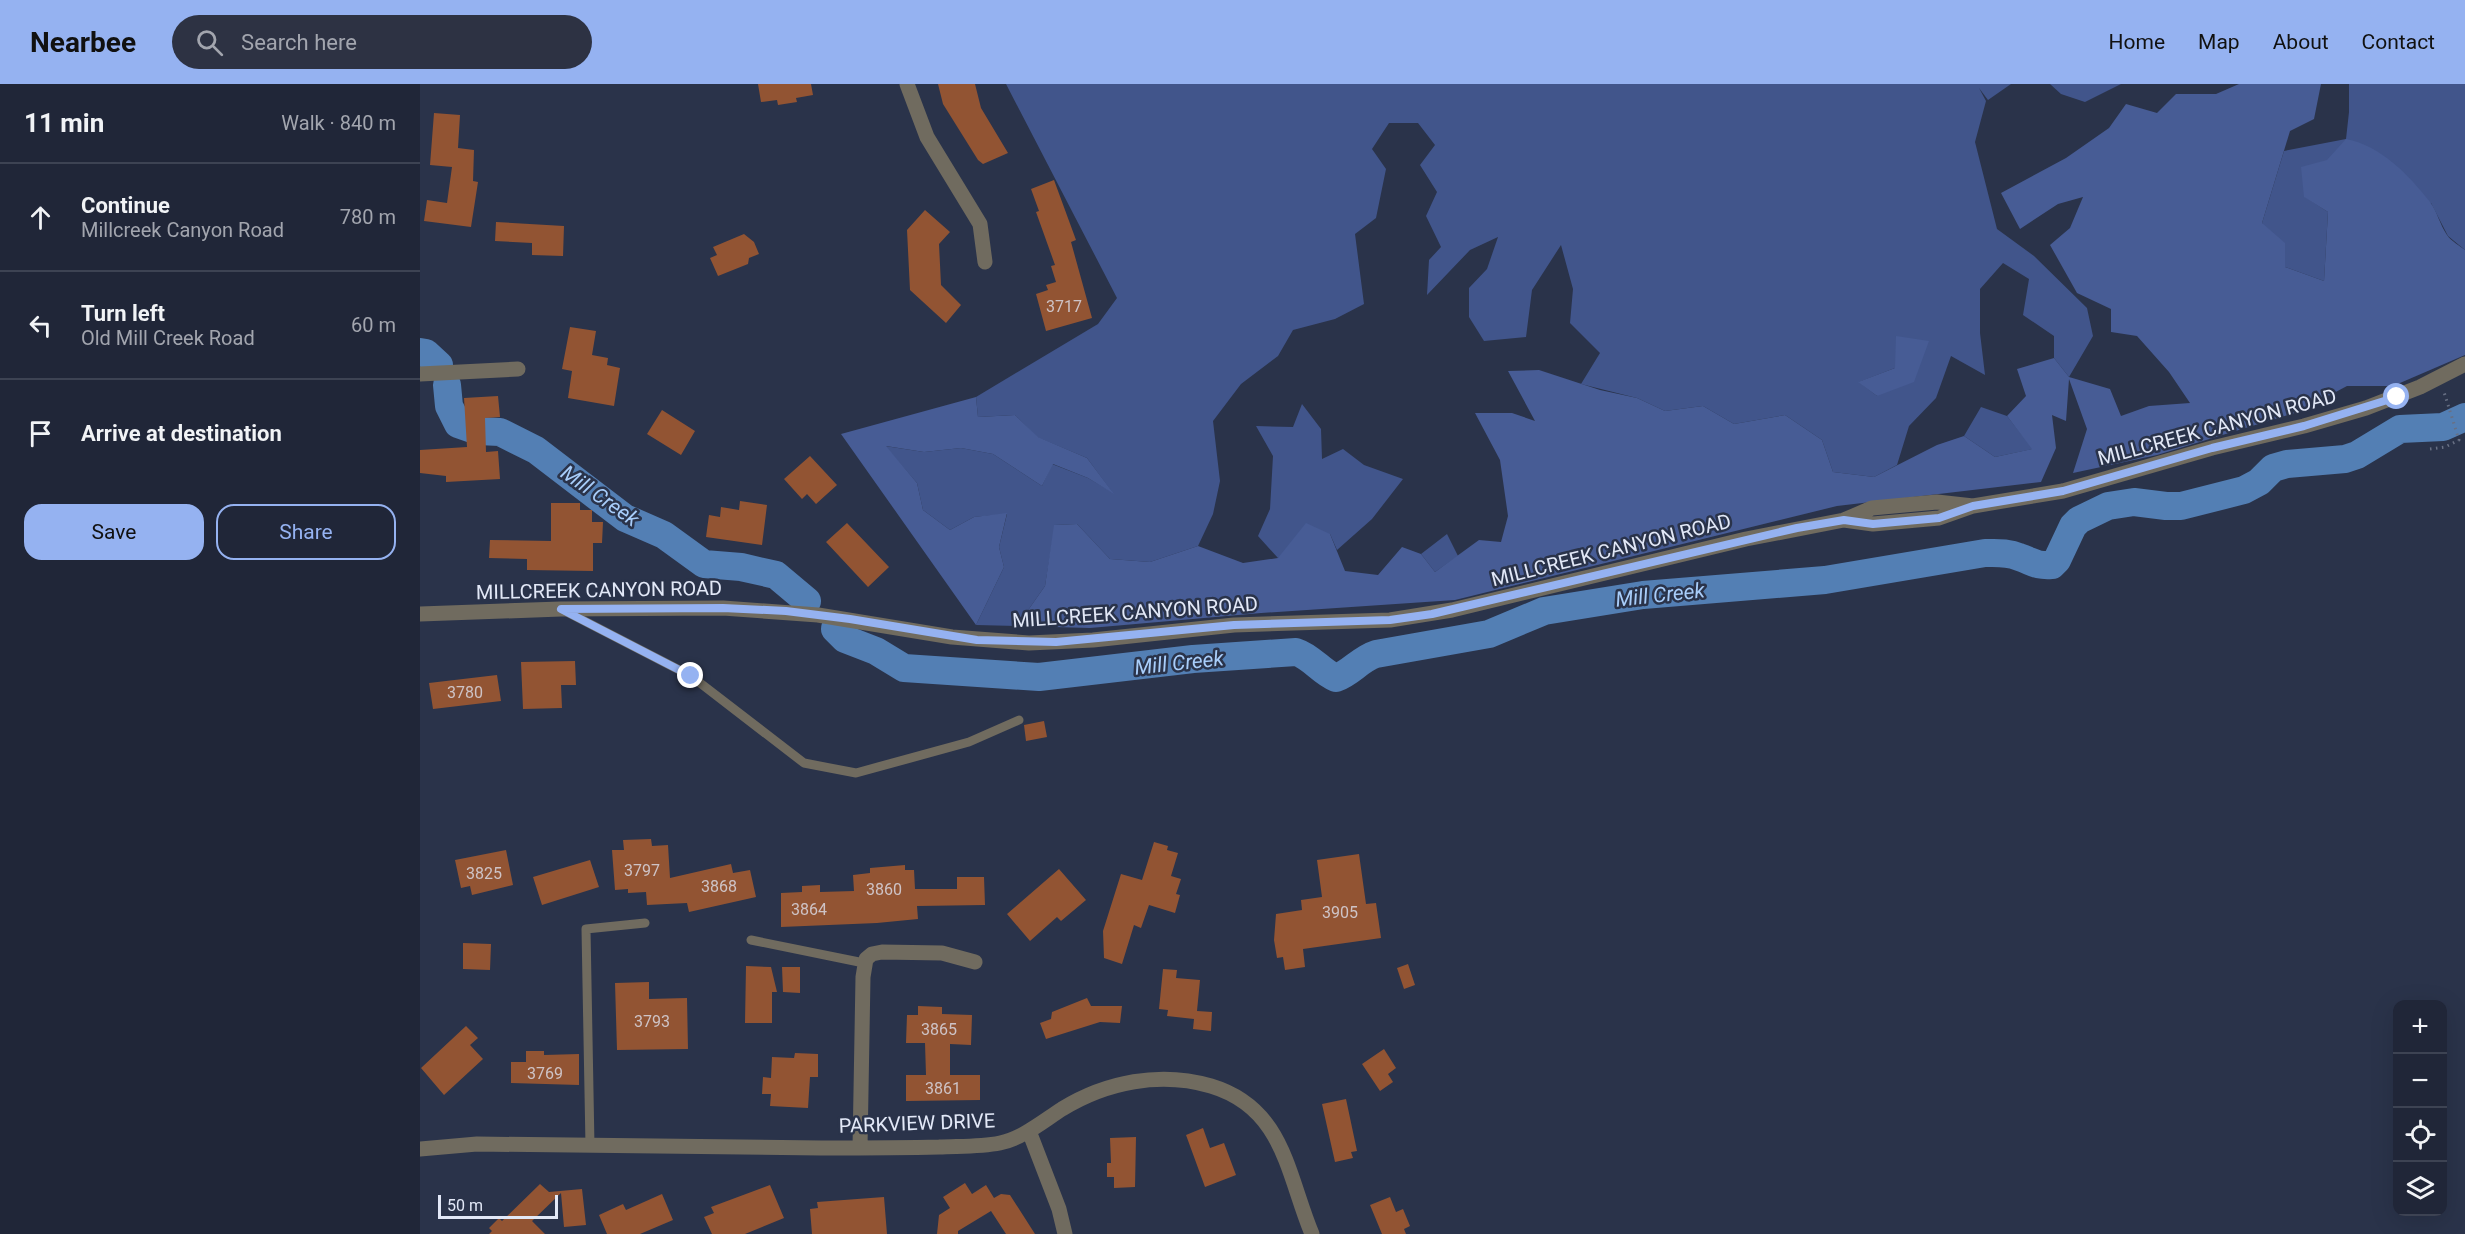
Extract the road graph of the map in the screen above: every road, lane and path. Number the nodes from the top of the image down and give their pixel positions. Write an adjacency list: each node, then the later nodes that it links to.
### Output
1 (907, 84): 2 (street)
2 (985, 262)
3 (2465, 364): 8 (street, MILLCREEK CANYON ROAD)
4 (518, 369): 5 (street)
5 (420, 374)
6 (2449, 405): 7 (path)
7 (2430, 449)
8 (561, 609): 9 (street, MILLCREEK CANYON ROAD); 10 (lane)
9 (420, 615)
10 (1019, 720)
11 (645, 923): 16 (lane)
12 (751, 940): 14 (lane)
13 (975, 962): 14 (street)
14 (864, 963): 17 (street)
15 (1029, 1131): 17 (street, PARKVIEW DRIVE); 19 (street); 20 (street, PARKVIEW DRIVE)
16 (590, 1146): 17 (street, PARKVIEW DRIVE); 18 (street, PARKVIEW DRIVE)
17 (860, 1148)
18 (420, 1149)
19 (1065, 1234)
20 (1312, 1234)

